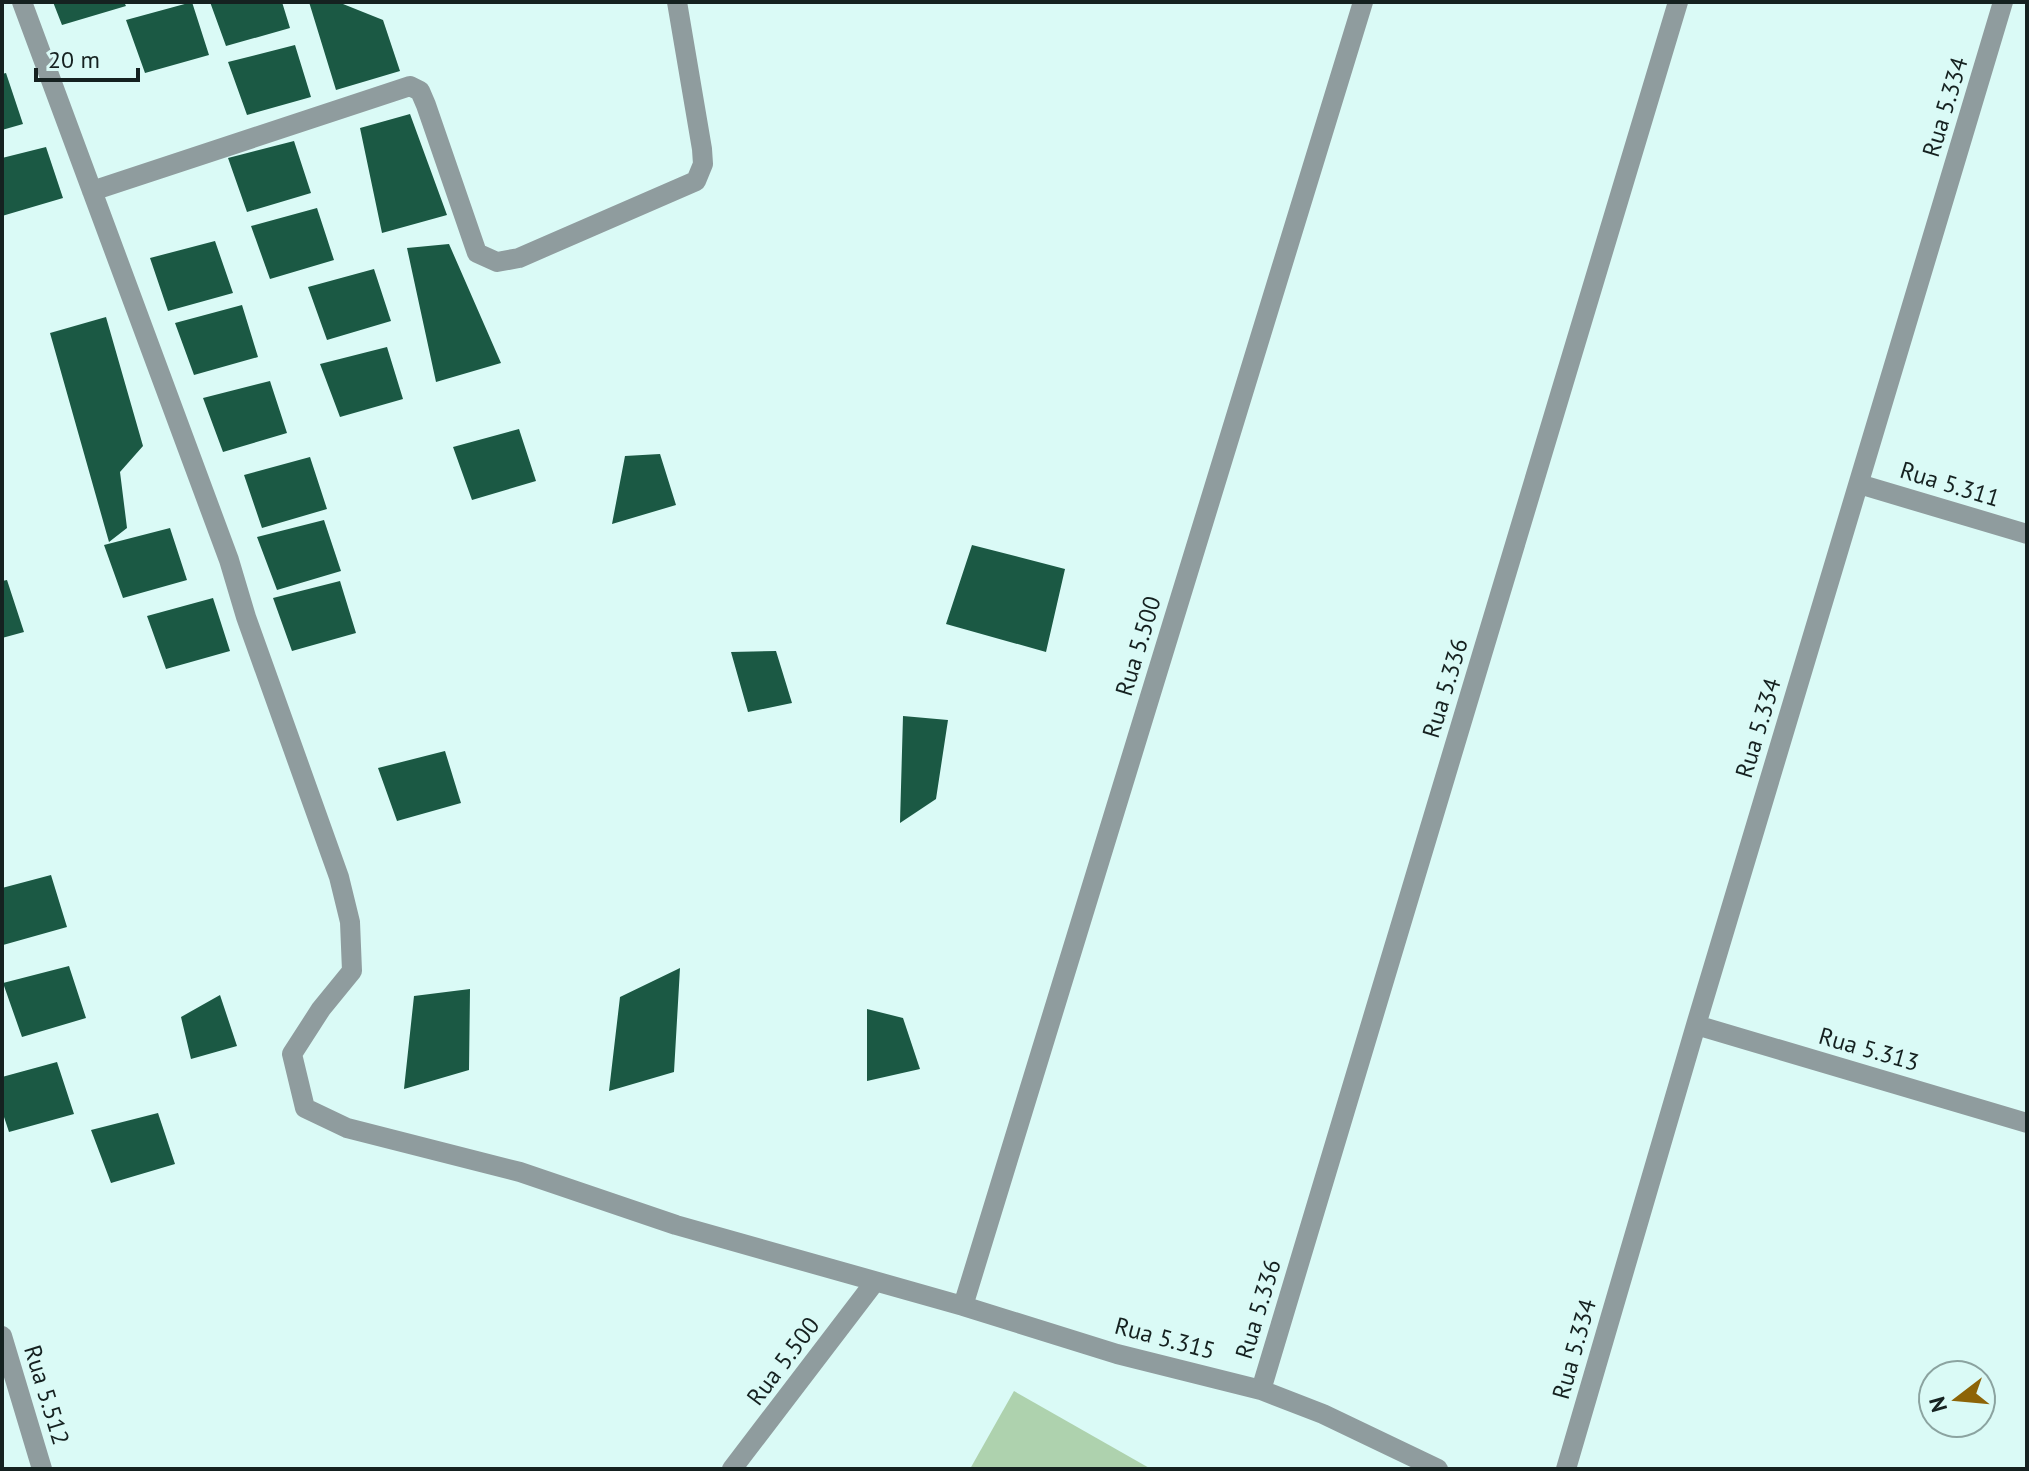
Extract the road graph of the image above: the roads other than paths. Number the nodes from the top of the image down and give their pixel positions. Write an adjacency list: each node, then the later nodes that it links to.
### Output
1 (22, 2): 6 (street)
2 (677, 2): 6 (street)
3 (1363, 2): 12 (street, Rua 5.500)
4 (1678, 2): 14 (street, Rua 5.336)
5 (2003, 2): 7 (street, Rua 5.334)
6 (92, 191): 11 (street, Rua 5.315)
7 (1859, 484): 8 (street, Rua 5.311); 9 (street, Rua 5.334)
8 (2027, 534)
9 (1696, 1025): 10 (street, Rua 5.313); 18 (street, Rua 5.334)
10 (2027, 1123)
11 (874, 1283): 12 (street, Rua 5.315); 16 (street, Rua 5.500)
12 (963, 1306): 14 (street, Rua 5.315)
13 (2, 1336): 15 (street, Rua 5.512)
14 (1261, 1390): 17 (street, Rua 5.315)
15 (42, 1469)
16 (732, 1469)
17 (1438, 1469)
18 (1566, 1469)

